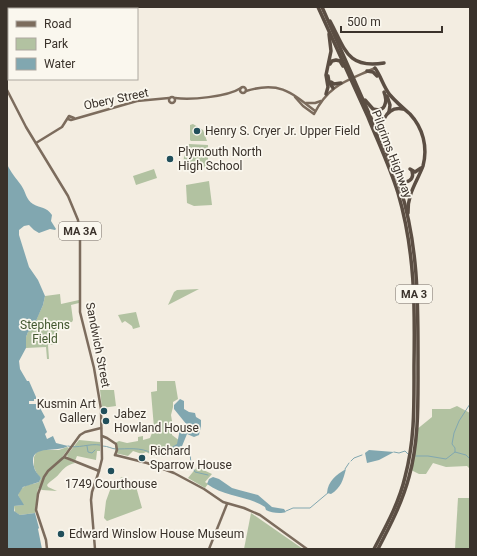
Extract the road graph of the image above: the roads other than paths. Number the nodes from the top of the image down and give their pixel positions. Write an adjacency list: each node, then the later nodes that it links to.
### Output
1 (318, 7): 3 (highway, Pilgrims Highway / MA 3)
2 (323, 7): 6 (highway, Pilgrims Highway / MA 3); 7 (highway)
3 (328, 27): 6 (highway, Pilgrims Highway / MA 3); 11 (highway)
4 (375, 68): 5 (main road); 7 (highway)
5 (367, 71): 7 (highway); 9 (main road)
6 (350, 74): 8 (highway); 10 (highway, Pilgrims Highway / MA 3)
7 (378, 76): 19 (highway); 28 (highway)
8 (329, 80): 9 (highway); 13 (highway)
9 (341, 83): 13 (main road)
10 (354, 83): 14 (highway, Pilgrims Highway / MA 3); 36 (highway, Pilgrims Highway / MA 3)
11 (327, 85): 13 (highway); 20 (highway)
12 (241, 88): 16 (main road, Obery Street); 17 (main road, Obery Street); 18 (main road)
13 (333, 88): 20 (main road)
14 (358, 88): 19 (highway); 30 (highway, Pilgrims Highway / MA 3)
15 (7, 90): 31 (main road, MA 3A)
16 (246, 90): 18 (main road, Obery Street); 21 (main road, Obery Street)
17 (235, 92): 18 (main road, Obery Street); 23 (main road, Obery Street)
18 (241, 92)
19 (384, 92): 27 (highway)
20 (326, 94): 24 (main road)
21 (295, 97): 25 (main road, Obery Street); 26 (main road, Obery Street)
22 (169, 100): 23 (main road, Obery Street); 23 (main road, Obery Street); 31 (main road, Obery Street)
23 (174, 100)
24 (321, 100): 25 (main road); 26 (main road)
25 (305, 103): 26 (main road, Obery Street)
26 (314, 112)
27 (389, 112): 28 (highway); 29 (highway)
28 (408, 112): 32 (highway)
29 (384, 119)
30 (382, 142): 32 (highway); 33 (highway, Pilgrims Highway / MA 3)
31 (36, 143): 34 (main road, Sandwich Street / MA 3A)
32 (423, 166): 33 (highway)
33 (410, 228): 36 (highway, Pilgrims Highway / MA 3)
34 (101, 428): 35 (main road, Sandwich Street / MA 3A); 38 (main road)
35 (102, 436): 37 (main road); 40 (main road, MA 3A)
36 (414, 438): 46 (highway, Pilgrims Highway / MA 3); 47 (highway, Pilgrims Highway / MA 3)
37 (117, 448): 39 (main road); 39 (main road)
38 (64, 457): 40 (main road); 42 (main road)
39 (124, 457): 41 (main road)
40 (99, 471): 43 (main road, MA 3A)
41 (227, 504): 44 (main road); 45 (main road)
42 (47, 549)
43 (95, 549)
44 (209, 549)
45 (307, 549)
46 (374, 549)
47 (378, 549)

